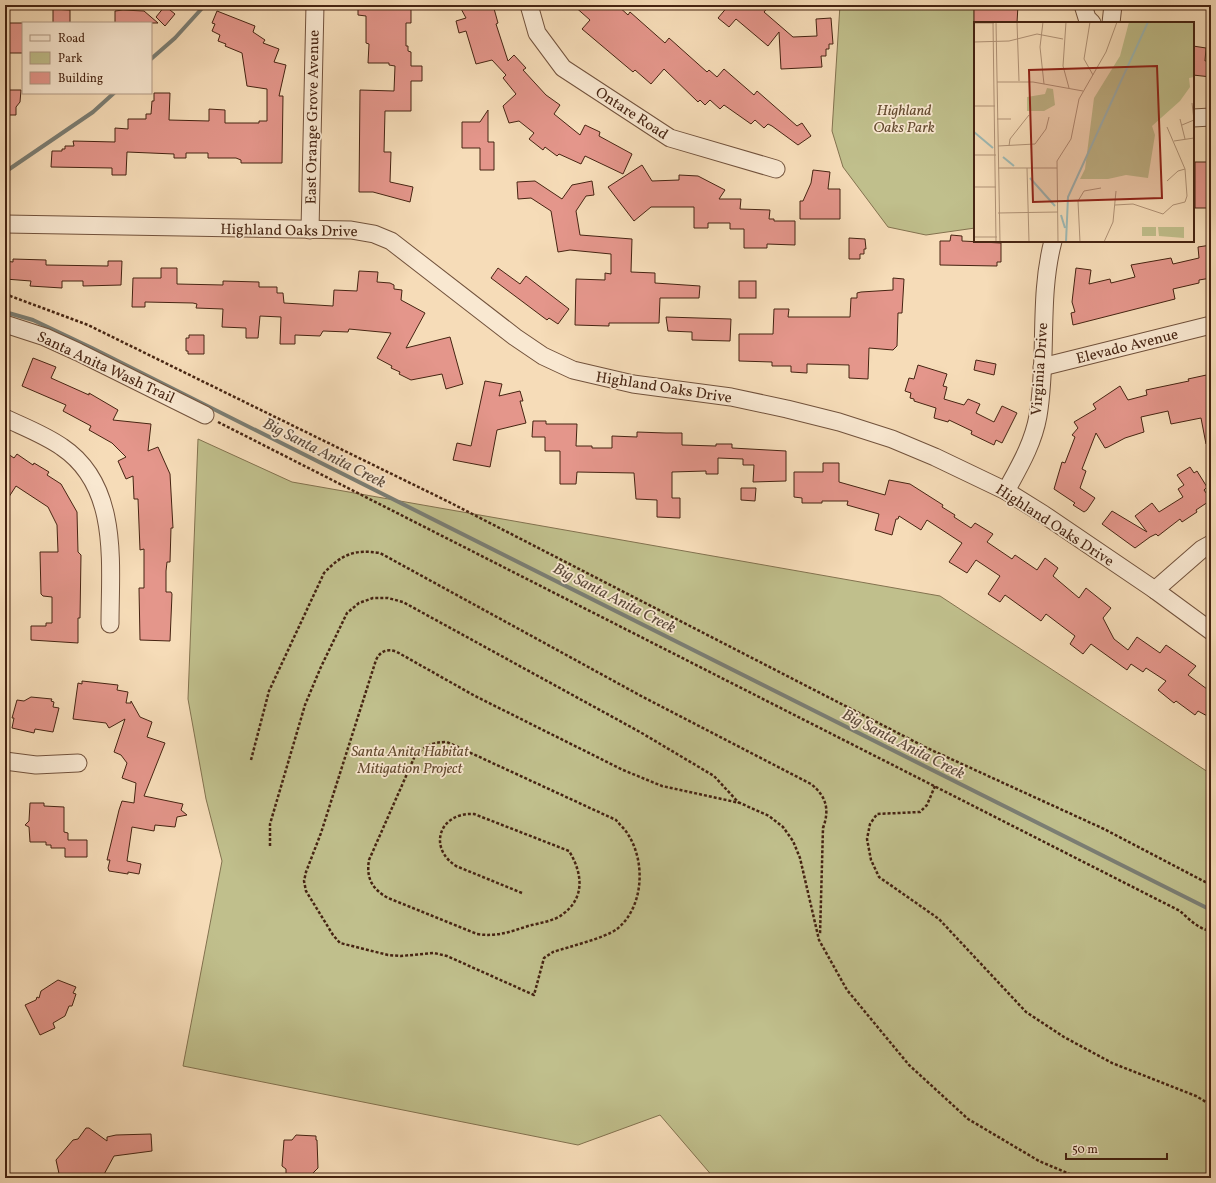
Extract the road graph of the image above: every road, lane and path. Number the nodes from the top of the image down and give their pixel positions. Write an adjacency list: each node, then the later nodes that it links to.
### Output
1 (315, 5): 11 (street, East Orange Grove Avenue)
2 (530, 5): 9 (street, Ontare Road)
3 (1083, 5): 5 (street)
4 (1113, 5): 6 (street)
5 (1091, 22)
6 (1111, 22)
7 (1211, 117): 8 (street)
8 (1194, 118)
9 (776, 169)
10 (5, 224): 11 (street, Highland Oaks Drive)
11 (310, 230): 19 (street, Highland Oaks Drive)
12 (1053, 242): 16 (street, Virginia Drive)
13 (5, 294): 30 (path)
14 (5, 324): 17 (street, Santa Anita Wash Trail)
15 (1211, 326): 16 (street, Elevado Avenue)
16 (1042, 368): 19 (street, Virginia Drive)
17 (205, 415): 27 (path)
18 (5, 418): 22 (street)
19 (1006, 491): 21 (street, Highland Oaks Drive)
20 (1211, 544): 21 (street)
21 (1155, 590): 23 (street, Highland Oaks Drive)
22 (110, 624)
23 (1211, 631)
24 (251, 760): 33 (path)
25 (5, 761): 26 (street)
26 (78, 763)
27 (935, 786): 32 (path); 34 (path)
28 (740, 804): 29 (path); 31 (path); 33 (path)
29 (270, 846)
30 (1211, 885)
31 (522, 893)
32 (1211, 931)
33 (819, 940): 35 (path)
34 (1211, 1105)
35 (1079, 1178)

